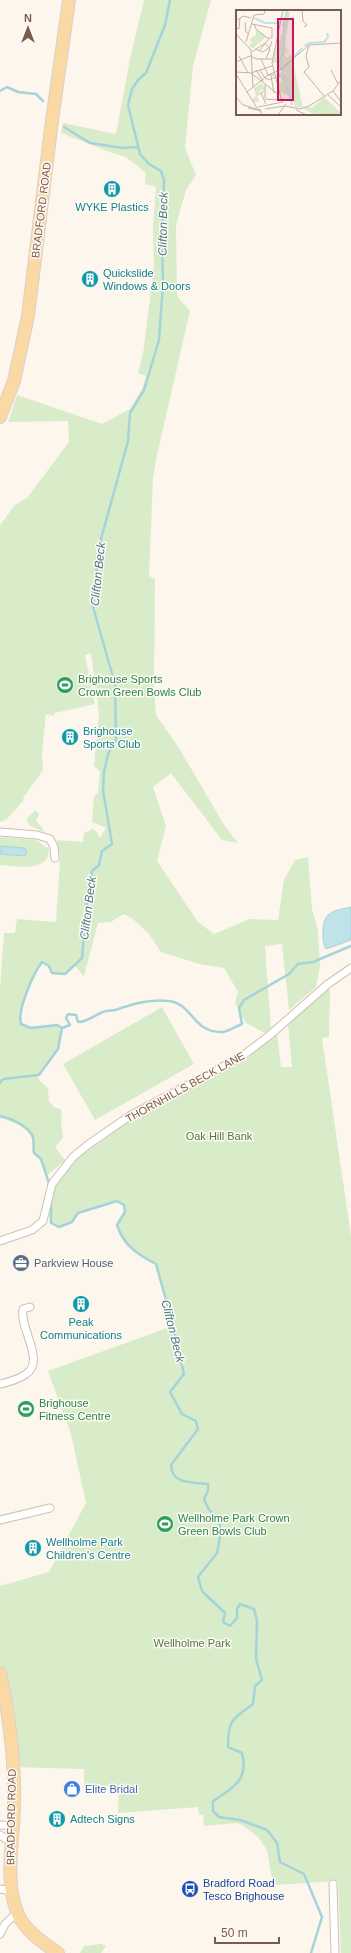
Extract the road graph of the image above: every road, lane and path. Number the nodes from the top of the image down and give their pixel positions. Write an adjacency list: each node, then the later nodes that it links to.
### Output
1 (69, 0): 2 (main road, BRADFORD ROAD)
2 (0, 417)
3 (0, 832): 4 (street)
4 (55, 858)
5 (351, 968): 6 (street, THORNHILLS BECK LANE)
6 (0, 1241)
7 (30, 1307): 8 (street)
8 (0, 1384)
9 (50, 1508): 10 (street)
10 (0, 1520)
11 (0, 1673): 13 (main road, BRADFORD ROAD)
12 (0, 1825): 13 (street)
13 (14, 1826): 15 (main road, BRADFORD ROAD)
14 (0, 1835): 15 (street)
15 (12, 1843): 17 (main road, BRADFORD ROAD)
16 (333, 1884): 21 (street)
17 (6, 1890): 18 (main road, BRADFORD ROAD)
18 (17, 1913): 19 (street); 20 (main road, BRADFORD ROAD)
19 (0, 1934)
20 (54, 1952)
21 (335, 1953)

